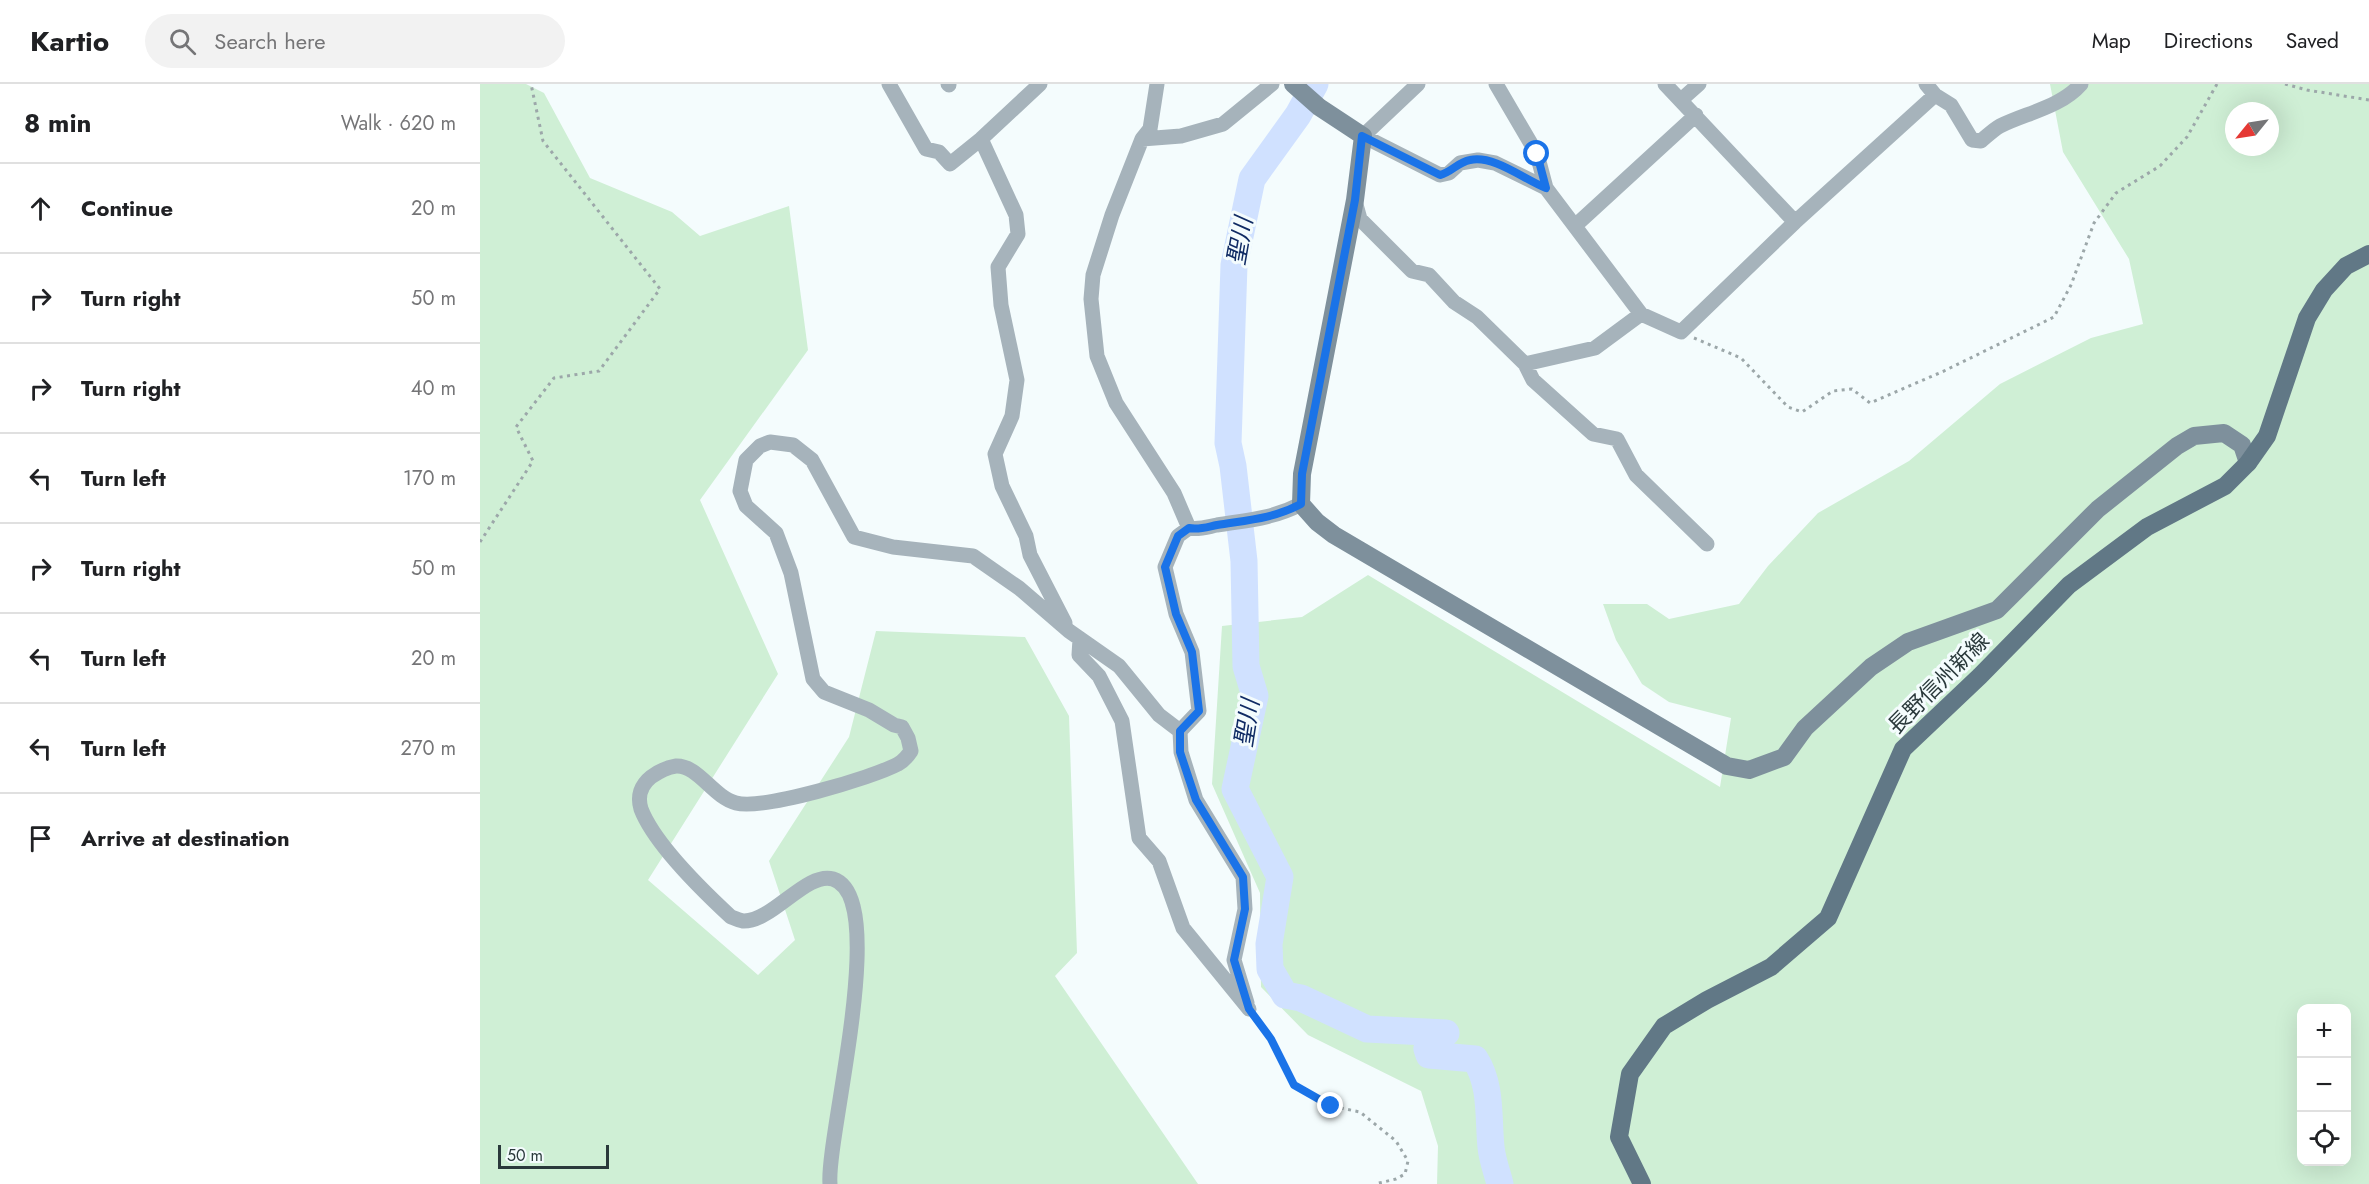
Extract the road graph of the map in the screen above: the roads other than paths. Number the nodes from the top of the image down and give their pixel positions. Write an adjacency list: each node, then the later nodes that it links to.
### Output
1 (889, 84): 15 (street)
2 (1040, 84): 15 (street)
3 (1157, 84): 16 (street)
4 (1272, 84): 16 (street)
5 (1293, 84): 14 (street)
6 (1418, 84): 14 (street)
7 (1496, 84): 17 (street)
8 (1665, 84): 12 (street)
9 (1699, 84): 12 (street)
10 (2081, 84): 11 (street)
11 (1930, 89): 19 (street)
12 (1681, 100): 13 (street)
13 (1696, 115): 19 (street); 20 (street)
14 (1362, 136): 17 (street); 18 (street)
15 (981, 139): 28 (street)
16 (1143, 139): 26 (street)
17 (1546, 188): 20 (street)
18 (1355, 200): 23 (street); 25 (street)
19 (1796, 222): 22 (street)
20 (1576, 225): 22 (street)
21 (2369, 254): 24 (main road, 長野信州新線)
22 (1641, 314): 23 (street)
23 (1525, 364): 27 (street)
24 (2248, 463): 25 (street); 31 (main road, 長野信州新線)
25 (1301, 504): 26 (street)
26 (1189, 528): 29 (street)
27 (1707, 544)
28 (1074, 635): 29 (street); 29 (street); 30 (street)
29 (1180, 731)
30 (830, 1184)
31 (1642, 1184)

